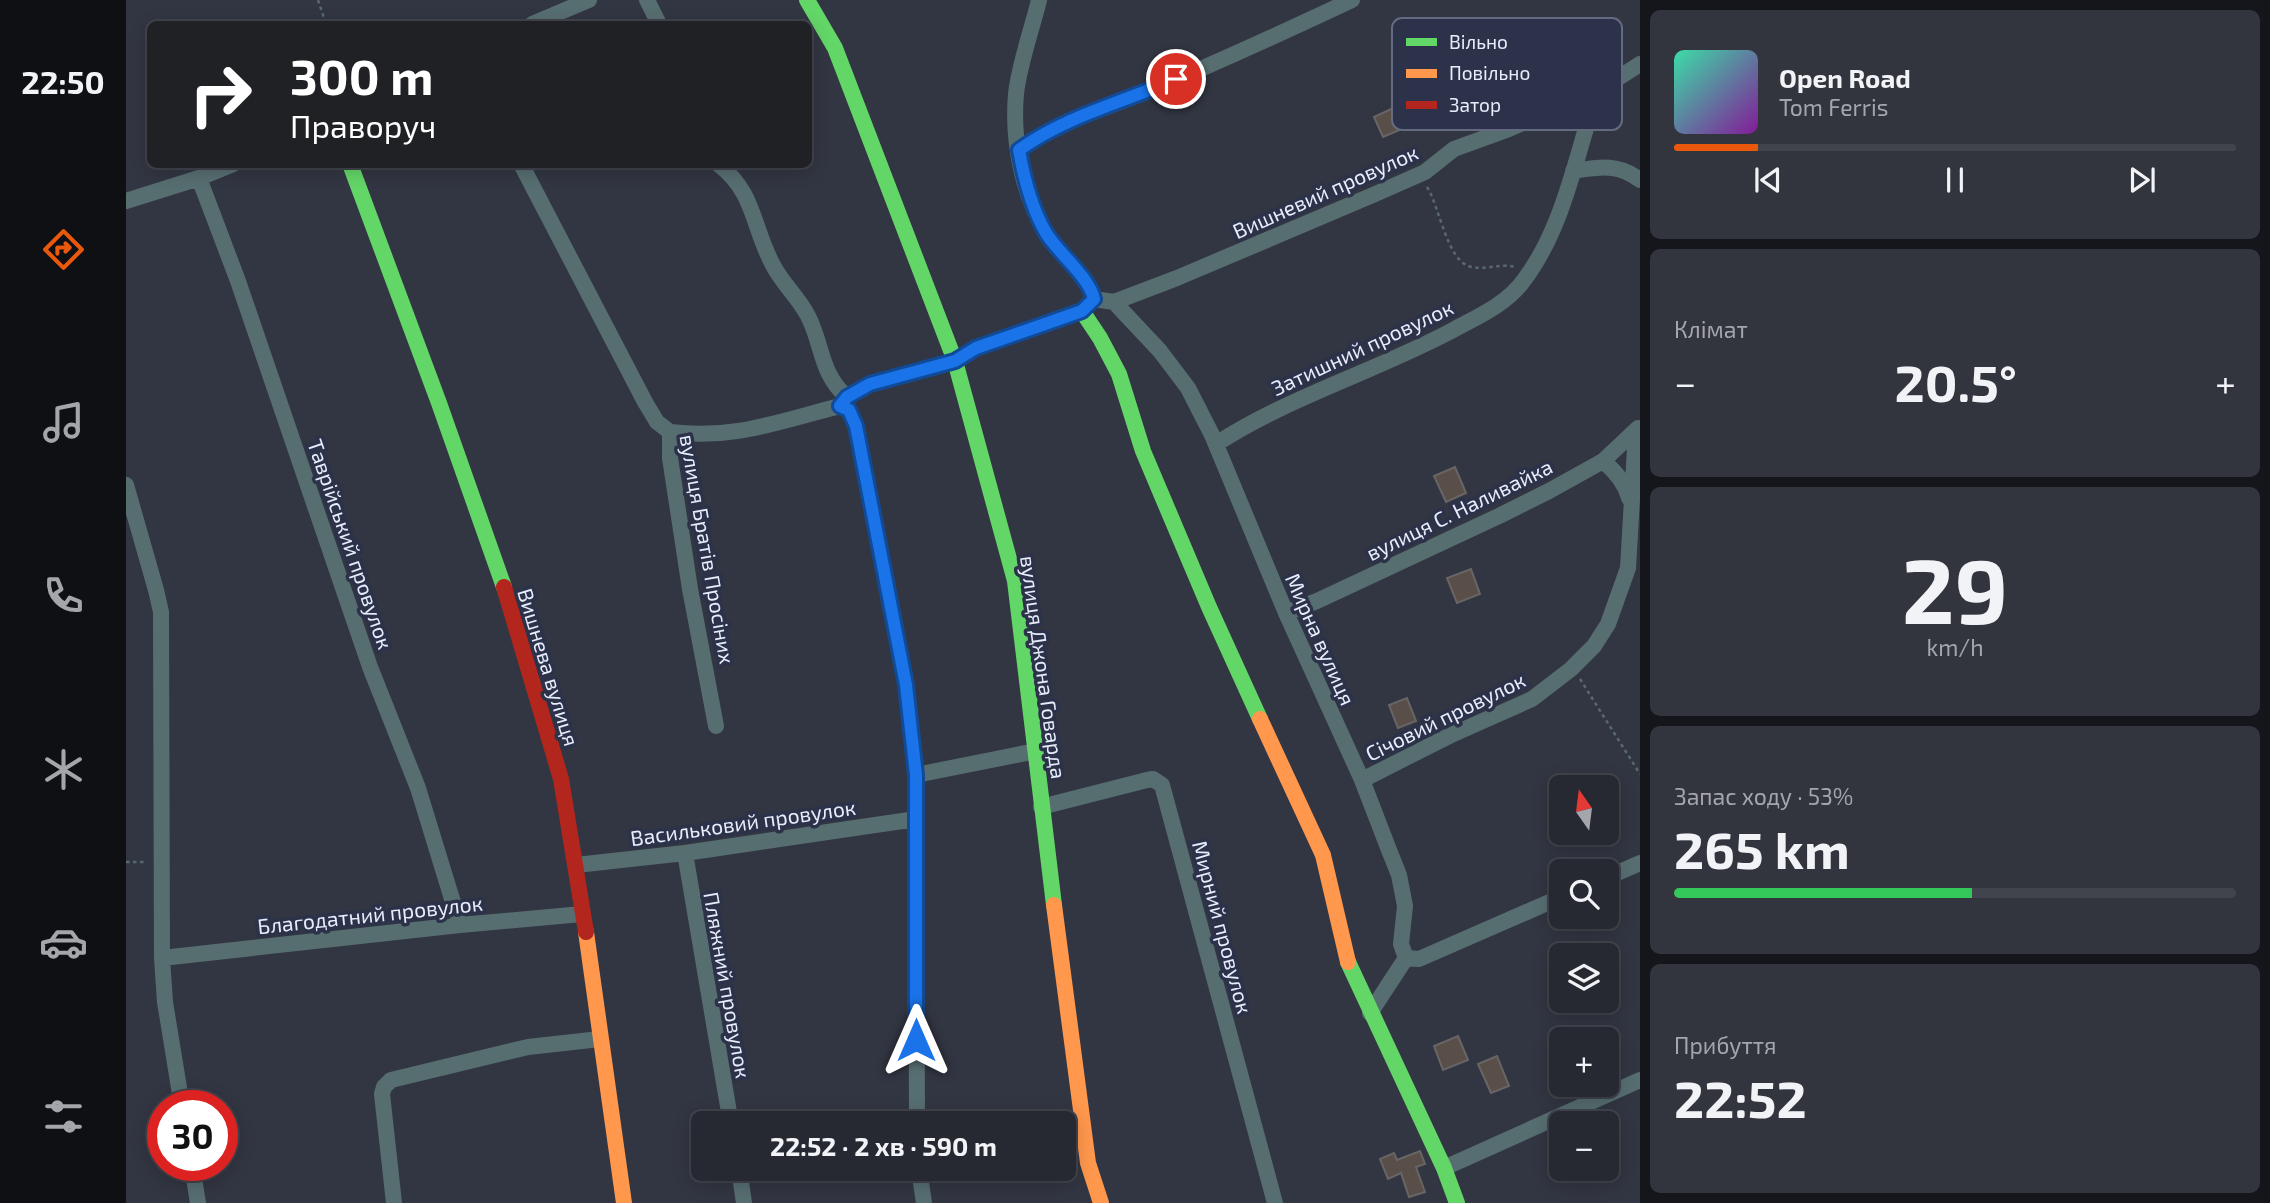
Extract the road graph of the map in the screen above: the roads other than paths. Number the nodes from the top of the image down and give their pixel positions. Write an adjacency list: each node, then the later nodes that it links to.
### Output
1 (589, 0): 6 (street)
2 (647, 0): 7 (street)
3 (807, 0): 24 (street, вулиця Джона Говарда)
4 (1039, 0): 12 (street)
5 (1352, 0): 12 (street)
6 (539, 21)
7 (658, 21)
8 (1640, 64): 9 (street, Вишневий провулок)
9 (1622, 76)
10 (1506, 130): 22 (street, Вишневий провулок)
11 (1585, 130): 17 (street, Затишний провулок)
12 (1019, 150): 21 (street)
13 (224, 168): 18 (street)
14 (351, 168): 41 (street, Вишнева вулиця)
15 (523, 168): 27 (street, вулиця Братів Просіних)
16 (723, 168): 25 (street)
17 (1573, 171): 19 (street); 28 (street, Затишний провулок)
18 (200, 178): 20 (street); 45 (street, Таврійський провулок)
19 (1640, 180)
20 (126, 201)
21 (1094, 299): 22 (street, Вишневий провулок); 23 (street)
22 (1114, 302): 28 (street, Мирна вулиця)
23 (1082, 311): 24 (street); 48 (street)
24 (955, 361): 25 (street); 34 (street, вулиця Джона Говарда)
25 (844, 401): 27 (street); 35 (street)
26 (1638, 428): 29 (street, вулиця С. Наливайка); 31 (street, Січовий провулок)
27 (670, 432): 33 (street, вулиця Братів Просіних)
28 (1216, 444): 32 (street, Мирна вулиця)
29 (1603, 461): 31 (street, Січовий провулок); 32 (street, вулиця С. Наливайка)
30 (126, 485): 46 (street)
31 (1631, 507): 36 (street, Січовий провулок)
32 (1286, 613): 36 (street, Мирна вулиця)
33 (716, 726)
34 (1036, 751): 35 (street); 37 (street, вулиця Джона Говарда)
35 (916, 775): 38 (street)
36 (1362, 780): 47 (street, Мирна вулиця)
37 (1041, 807): 63 (street, вулиця Джона Говарда); 64 (street, Мирний провулок)
38 (916, 819): 39 (street, Васильковий провулок); 53 (street)
39 (685, 853): 41 (street, Васильковий провулок); 52 (street, Пляжний провулок)
40 (1640, 863): 42 (street)
41 (576, 864): 44 (street, Вишнева вулиця)
42 (1619, 872)
43 (1549, 902): 47 (street)
44 (582, 914): 45 (street, Благодатний провулок); 49 (street, Вишнева вулиця)
45 (460, 925): 46 (street, Благодатний провулок)
46 (162, 958): 51 (street)
47 (1406, 958): 48 (street)
48 (1370, 1013): 54 (street)
49 (600, 1039): 59 (street); 60 (street, Вишнева вулиця)
50 (1640, 1080): 54 (street)
51 (179, 1090)
52 (729, 1111)
53 (917, 1111)
54 (1444, 1168): 65 (street)
55 (194, 1181): 58 (street)
56 (741, 1181): 61 (street)
57 (921, 1181): 62 (street)
58 (198, 1203)
59 (394, 1203)
60 (624, 1203)
61 (744, 1203)
62 (924, 1203)
63 (1101, 1203)
64 (1275, 1203)
65 (1457, 1203)

